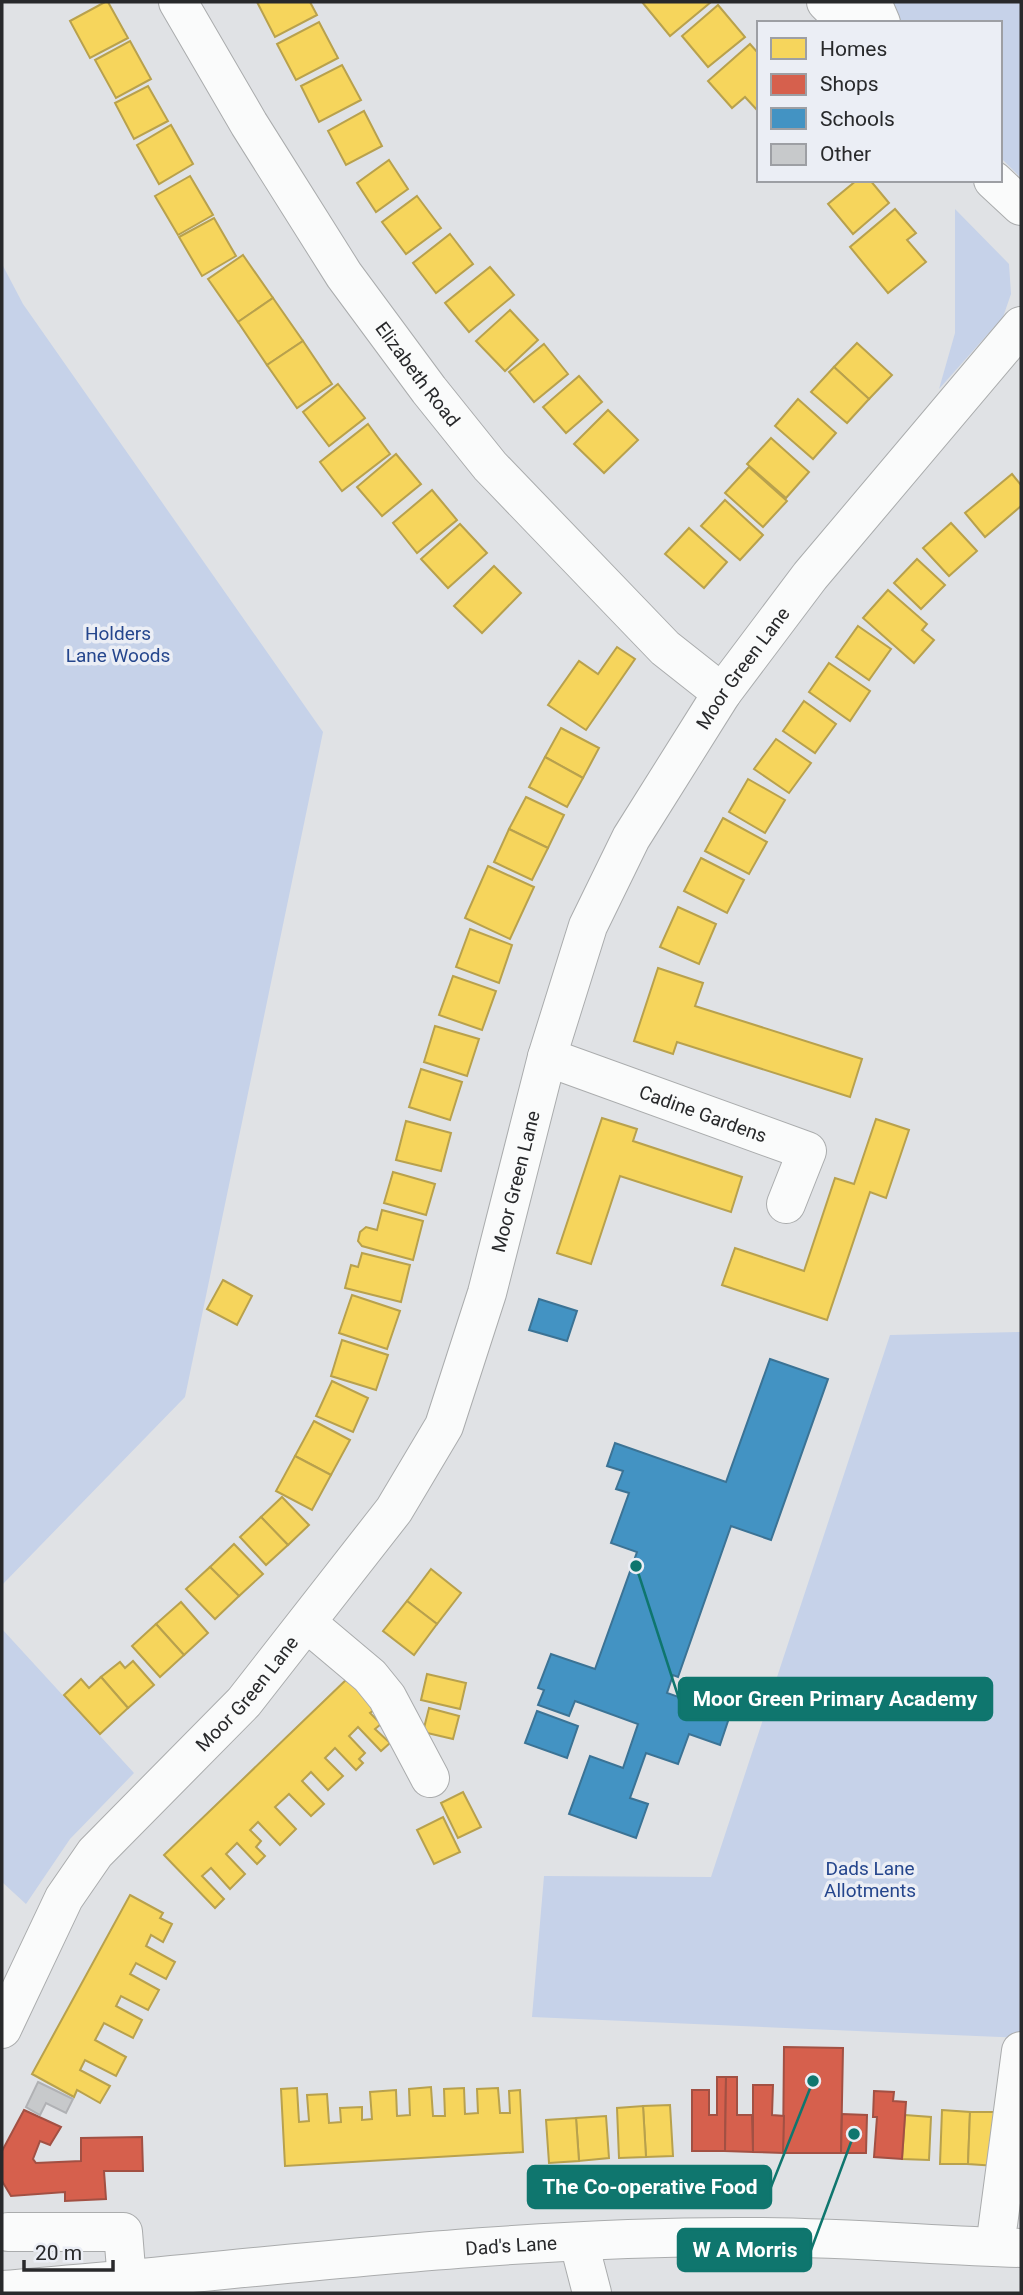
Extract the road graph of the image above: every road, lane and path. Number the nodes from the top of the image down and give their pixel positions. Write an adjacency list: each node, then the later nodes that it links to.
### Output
1 (178, 2): 9 (street, Elizabeth Road)
2 (827, 2): 4 (street)
3 (872, 2): 5 (street)
4 (846, 21)
5 (880, 21)
6 (995, 182): 7 (street)
7 (1021, 206)
8 (1021, 326): 9 (street, Moor Green Lane)
9 (722, 694): 10 (street, Moor Green Lane)
10 (547, 1057): 11 (street, Cadine Gardens); 12 (street, Moor Green Lane)
11 (786, 1204)
12 (307, 1623): 13 (street); 14 (street, Moor Green Lane)
13 (430, 1778)
14 (2, 2029)
15 (1021, 2051): 18 (street)
16 (8, 2232): 19 (street)
17 (579, 2243): 18 (street, Dad's Lane); 20 (street, Dad's Lane); 22 (street)
18 (1008, 2247)
19 (127, 2281): 20 (street, Dad's Lane); 21 (street, Dad's Lane)
20 (172, 2283)
21 (2, 2290)
22 (592, 2293)

